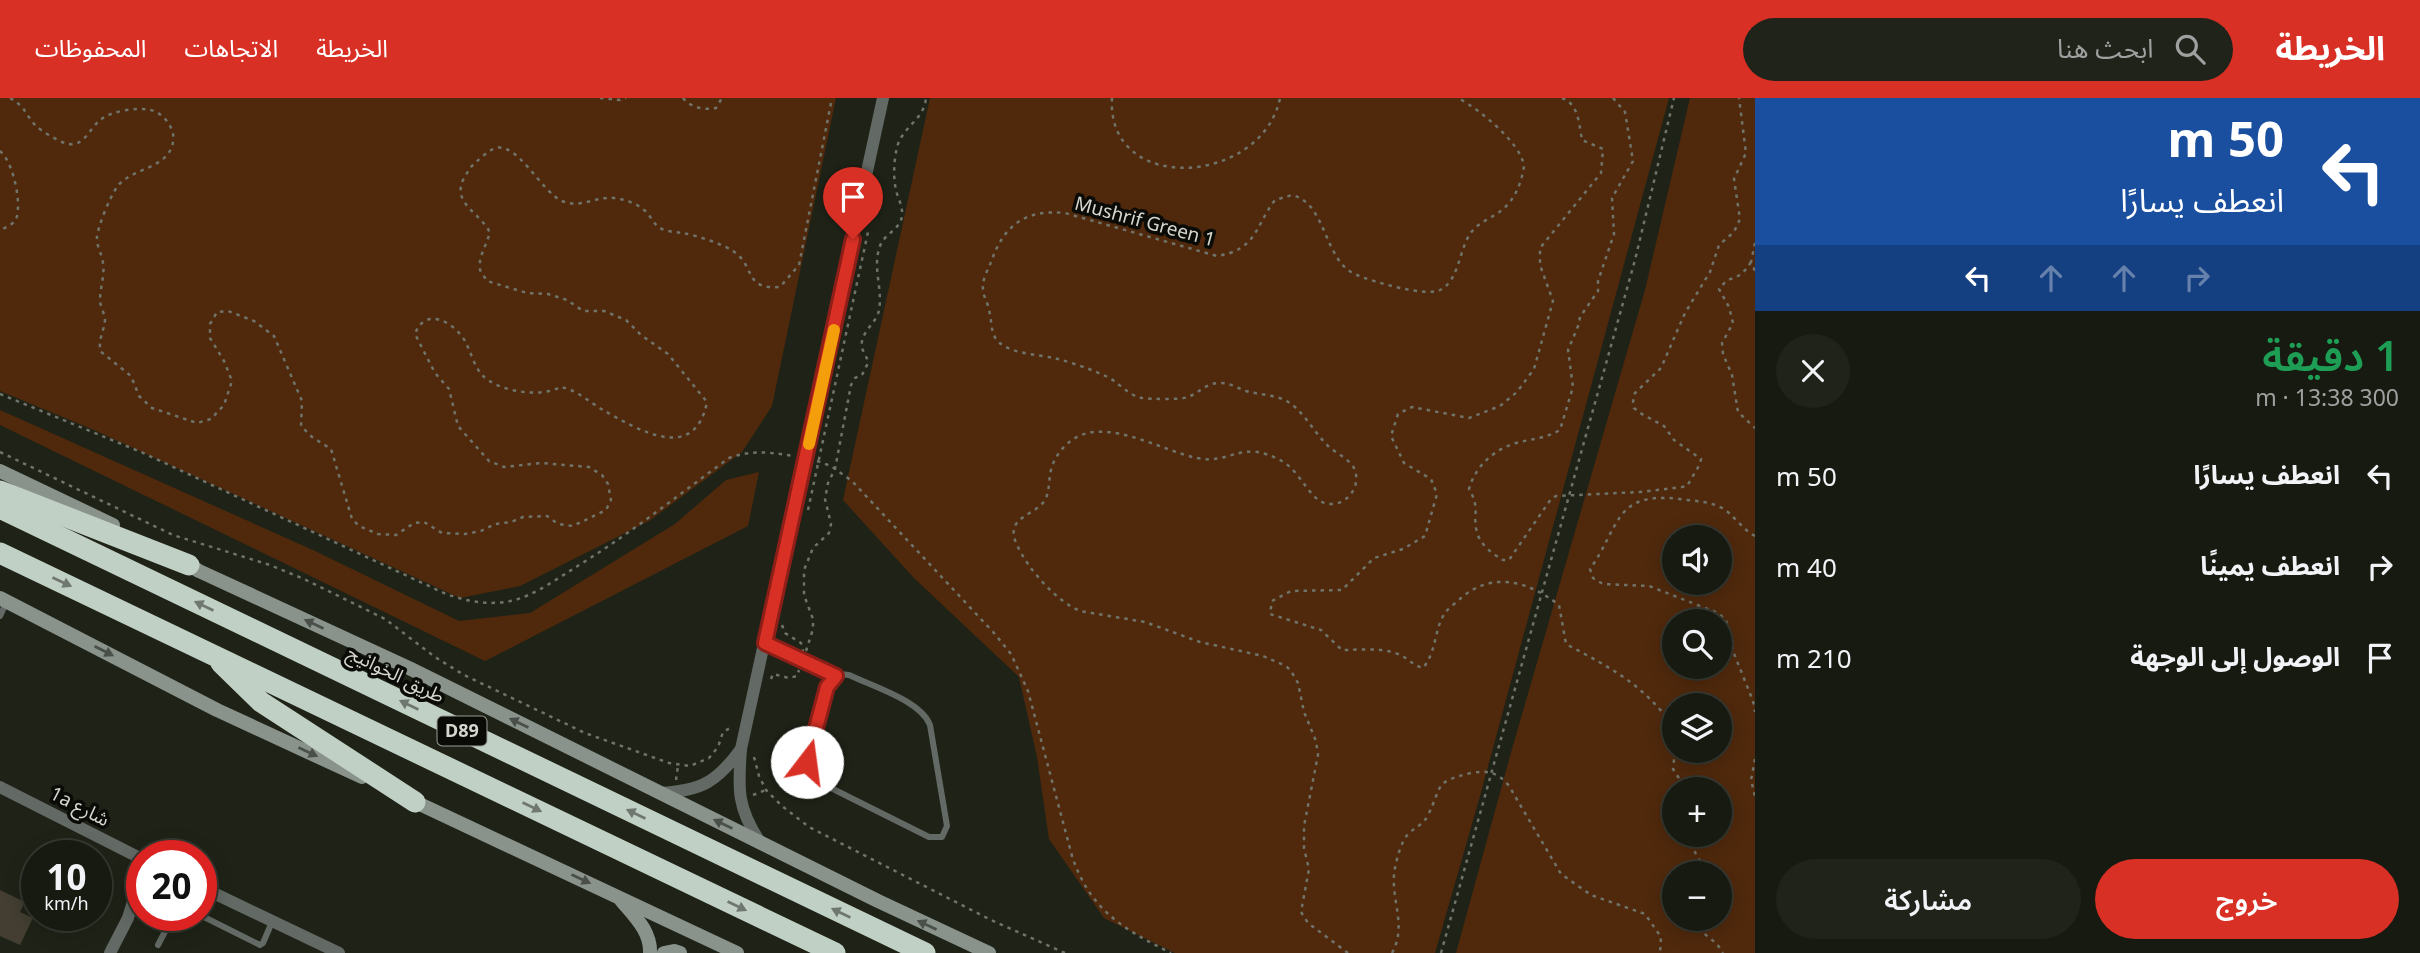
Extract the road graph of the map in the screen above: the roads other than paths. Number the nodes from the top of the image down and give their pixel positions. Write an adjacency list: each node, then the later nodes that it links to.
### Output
1 (883, 98): 9 (street)
2 (0, 471): 6 (street)
3 (0, 491): 6 (highway)
4 (0, 508): 32 (highway, طريق الخوانيج / D89, one-way to 4)
5 (0, 553): 10 (highway, D89, one-way to 10)
6 (189, 565): 14 (street, one-way to 6)
7 (3, 599): 8 (lane); 15 (street, one-way to 15)
8 (0, 616)
9 (765, 643): 11 (lane); 12 (street)
10 (213, 653): 15 (highway); 31 (highway, D89, one-way to 31)
11 (836, 676): 11 (lane)
12 (748, 748): 14 (street); 16 (street)
13 (0, 788): 17 (street, 1a شارع)
14 (658, 793): 16 (street, one-way to 14)
15 (415, 802): 19 (street, one-way to 19)
16 (760, 842): 33 (street, one-way to 16)
17 (126, 851)
18 (217, 895): 21 (street)
19 (618, 897): 27 (street); 30 (street)
20 (126, 922): 26 (street)
21 (272, 922): 22 (lane); 25 (street)
22 (217, 924)
23 (166, 931): 24 (lane)
24 (158, 946)
25 (336, 952)
26 (110, 953)
27 (650, 953)
28 (664, 953): 29 (street)
29 (680, 953)
30 (737, 953)
31 (835, 953)
32 (925, 953)
33 (989, 953)

